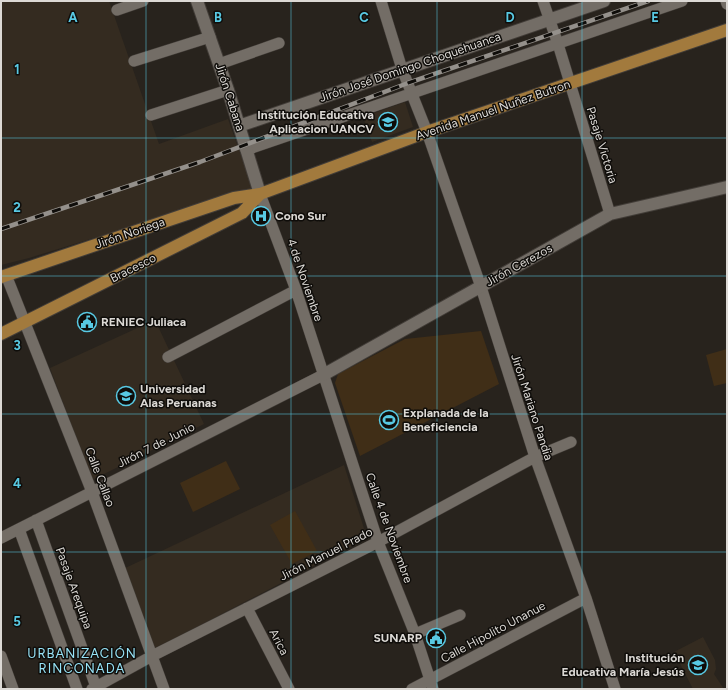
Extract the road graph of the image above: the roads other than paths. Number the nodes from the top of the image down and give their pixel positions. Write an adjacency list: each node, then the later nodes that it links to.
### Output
1 (143, 1): 7 (street)
2 (197, 1): 10 (street, Jirón Cabana)
3 (381, 1): 15 (street, Jirón Mariano Pandia)
4 (543, 1): 8 (street, Pasaje Victoria)
5 (604, 1): 8 (street, Jirón José Domingo Choquehuanca)
6 (682, 1): 12 (street)
7 (116, 10)
8 (549, 19): 12 (street, Pasaje Victoria); 15 (street, Jirón José Domingo Choquehuanca)
9 (727, 30): 16 (main road, Avenida Manuel Nuñez Butron)
10 (210, 37): 13 (street); 14 (street, Jirón Cabana)
11 (279, 43): 14 (street)
12 (558, 44): 16 (street, Pasaje Victoria); 18 (street)
13 (134, 61)
14 (219, 64): 17 (street, Jirón Cabana)
15 (402, 69): 18 (street, Jirón Mariano Pandia); 20 (street, Jirón José Domingo Choquehuanca)
16 (569, 83): 21 (main road, Avenida Manuel Nuñez Butron); 25 (street, Pasaje Victoria)
17 (228, 90): 19 (street); 20 (street, Jirón Cabana)
18 (411, 92): 21 (street, Jirón Mariano Pandia); 22 (street)
19 (151, 115)
20 (239, 126): 22 (street, Jirón Cabana)
21 (427, 132): 24 (main road, Avenida Manuel Nuñez Butron); 27 (street, Jirón Mariano Pandia)
22 (246, 150): 24 (street, Jirón Cabana)
23 (727, 187): 25 (street, Jirón Cerezos)
24 (260, 194): 26 (main road, Jirón Noriega); 28 (street, 4 de Noviembre); 29 (main road, Bracesco)
25 (610, 214): 27 (street, Jirón Cerezos)
26 (4, 276): 29 (street, Calle Callao)
27 (481, 287): 32 (street, Jirón Cerezos); 34 (street, Jirón Mariano Pandia)
28 (296, 290): 31 (street); 32 (street, 4 de Noviembre)
29 (25, 322): 30 (main road, Bracesco); 35 (street, Calle Callao)
30 (1, 334)
31 (168, 357)
32 (323, 375): 35 (street, Jirón 7 de Junio); 39 (street, Calle 4 de Noviembre)
33 (571, 442): 34 (street, Jirón Manuel Prado)
34 (535, 458): 39 (street, Jirón Manuel Prado); 40 (street, Jirón Mariano Pandia)
35 (92, 492): 36 (street, Jirón 7 de Junio); 45 (street, Calle Callao)
36 (36, 520): 37 (street, Jirón 7 de Junio); 47 (street, Pasaje Arequipa)
37 (19, 529): 38 (street, Jirón 7 de Junio); 49 (street)
38 (1, 538)
39 (378, 542): 41 (street, Jirón Manuel Prado); 43 (street, Calle 4 de Noviembre)
40 (586, 598): 46 (street, Calle Hipolito Unanue); 53 (street, Jirón Mariano Pandia)
41 (247, 608): 45 (street, Jirón Manuel Prado); 51 (street, Arica)
42 (460, 615): 43 (street)
43 (415, 634): 46 (street, Calle 4 de Noviembre)
44 (1, 656): 48 (street)
45 (152, 656): 47 (street, Jirón Manuel Prado); 50 (street, Calle Callao)
46 (432, 684): 52 (street, Calle Hipolito Unanue)
47 (94, 688)
48 (13, 689)
49 (77, 689)
50 (164, 689)
51 (289, 689)
52 (412, 689)
53 (615, 689)

